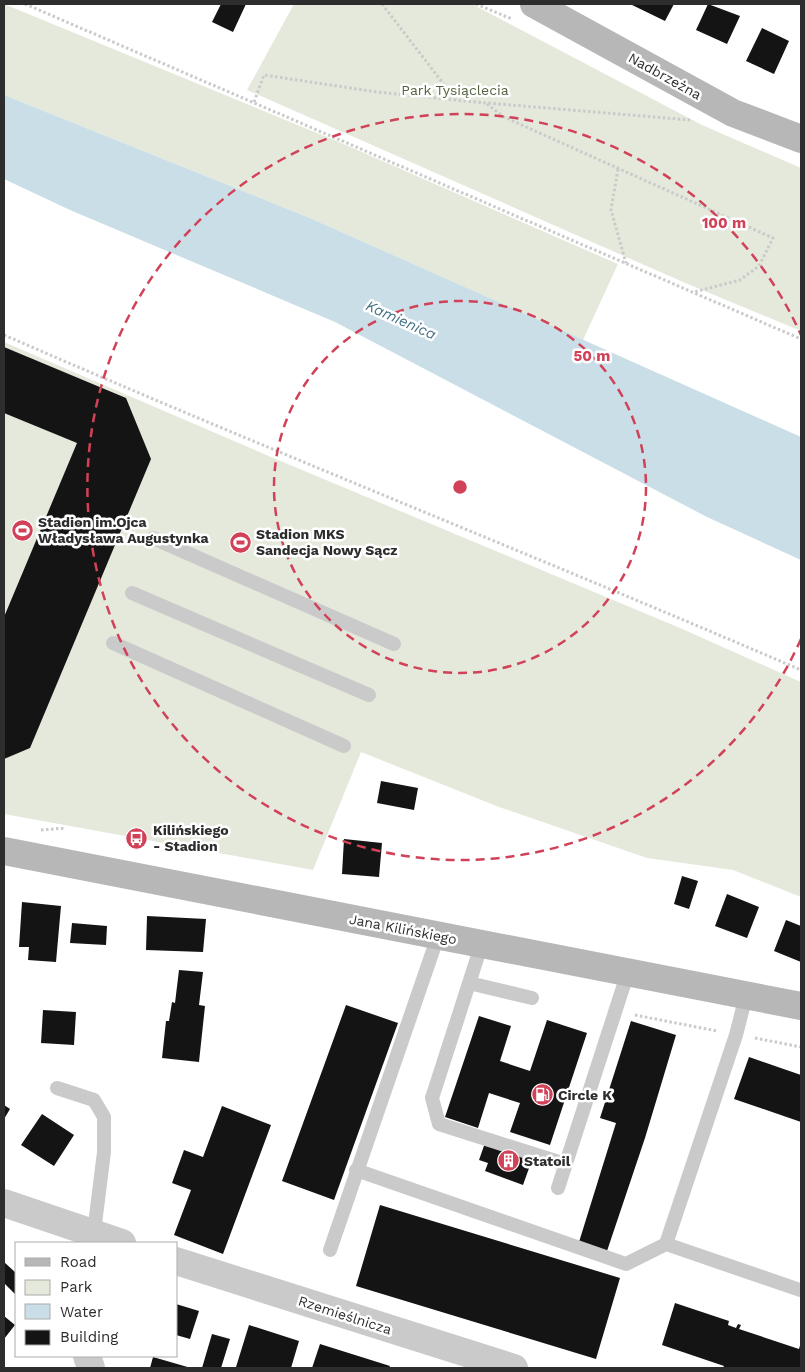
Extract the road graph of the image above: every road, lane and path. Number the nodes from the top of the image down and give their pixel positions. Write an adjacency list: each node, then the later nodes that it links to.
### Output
1 (25, 4): 5 (path)
2 (382, 4): 4 (path)
3 (534, 4): 8 (main road, Nadbrzeżna)
4 (456, 100): 5 (path); 6 (path)
5 (254, 102): 10 (path)
6 (487, 103): 7 (path); 9 (path)
7 (694, 121)
8 (801, 139)
9 (618, 169): 10 (path); 11 (path)
10 (626, 263): 11 (path)
11 (693, 292): 13 (path)
12 (4, 335): 18 (path)
13 (801, 339)
14 (153, 538): 17 (lane)
15 (132, 593): 19 (lane)
16 (113, 643): 20 (lane)
17 (394, 644)
18 (801, 670)
19 (369, 695)
20 (344, 746)
21 (4, 851): 22 (main road, Jana Kilińskiego)
22 (438, 936): 23 (main road, Jana Kilińskiego); 34 (lane)
23 (482, 943): 24 (main road, Jana Kilińskiego); 25 (lane)
24 (628, 972): 26 (main road, Jana Kilińskiego); 29 (lane)
25 (469, 983): 27 (lane); 33 (lane)
26 (746, 996): 28 (main road, Jana Kilińskiego); 30 (lane)
27 (532, 998)
28 (801, 1006)
29 (616, 1011): 30 (path); 33 (lane)
30 (736, 1035): 31 (path); 39 (lane)
31 (801, 1047)
32 (57, 1088): 37 (lane)
33 (565, 1164): 35 (lane)
34 (356, 1170): 39 (lane); 40 (lane)
35 (558, 1188)
36 (4, 1203): 37 (street)
37 (93, 1238): 38 (street)
38 (116, 1242)
39 (666, 1244): 42 (lane)
40 (330, 1250)
41 (178, 1262): 43 (street, Rzemieślnicza)
42 (800, 1290)
43 (510, 1368)

